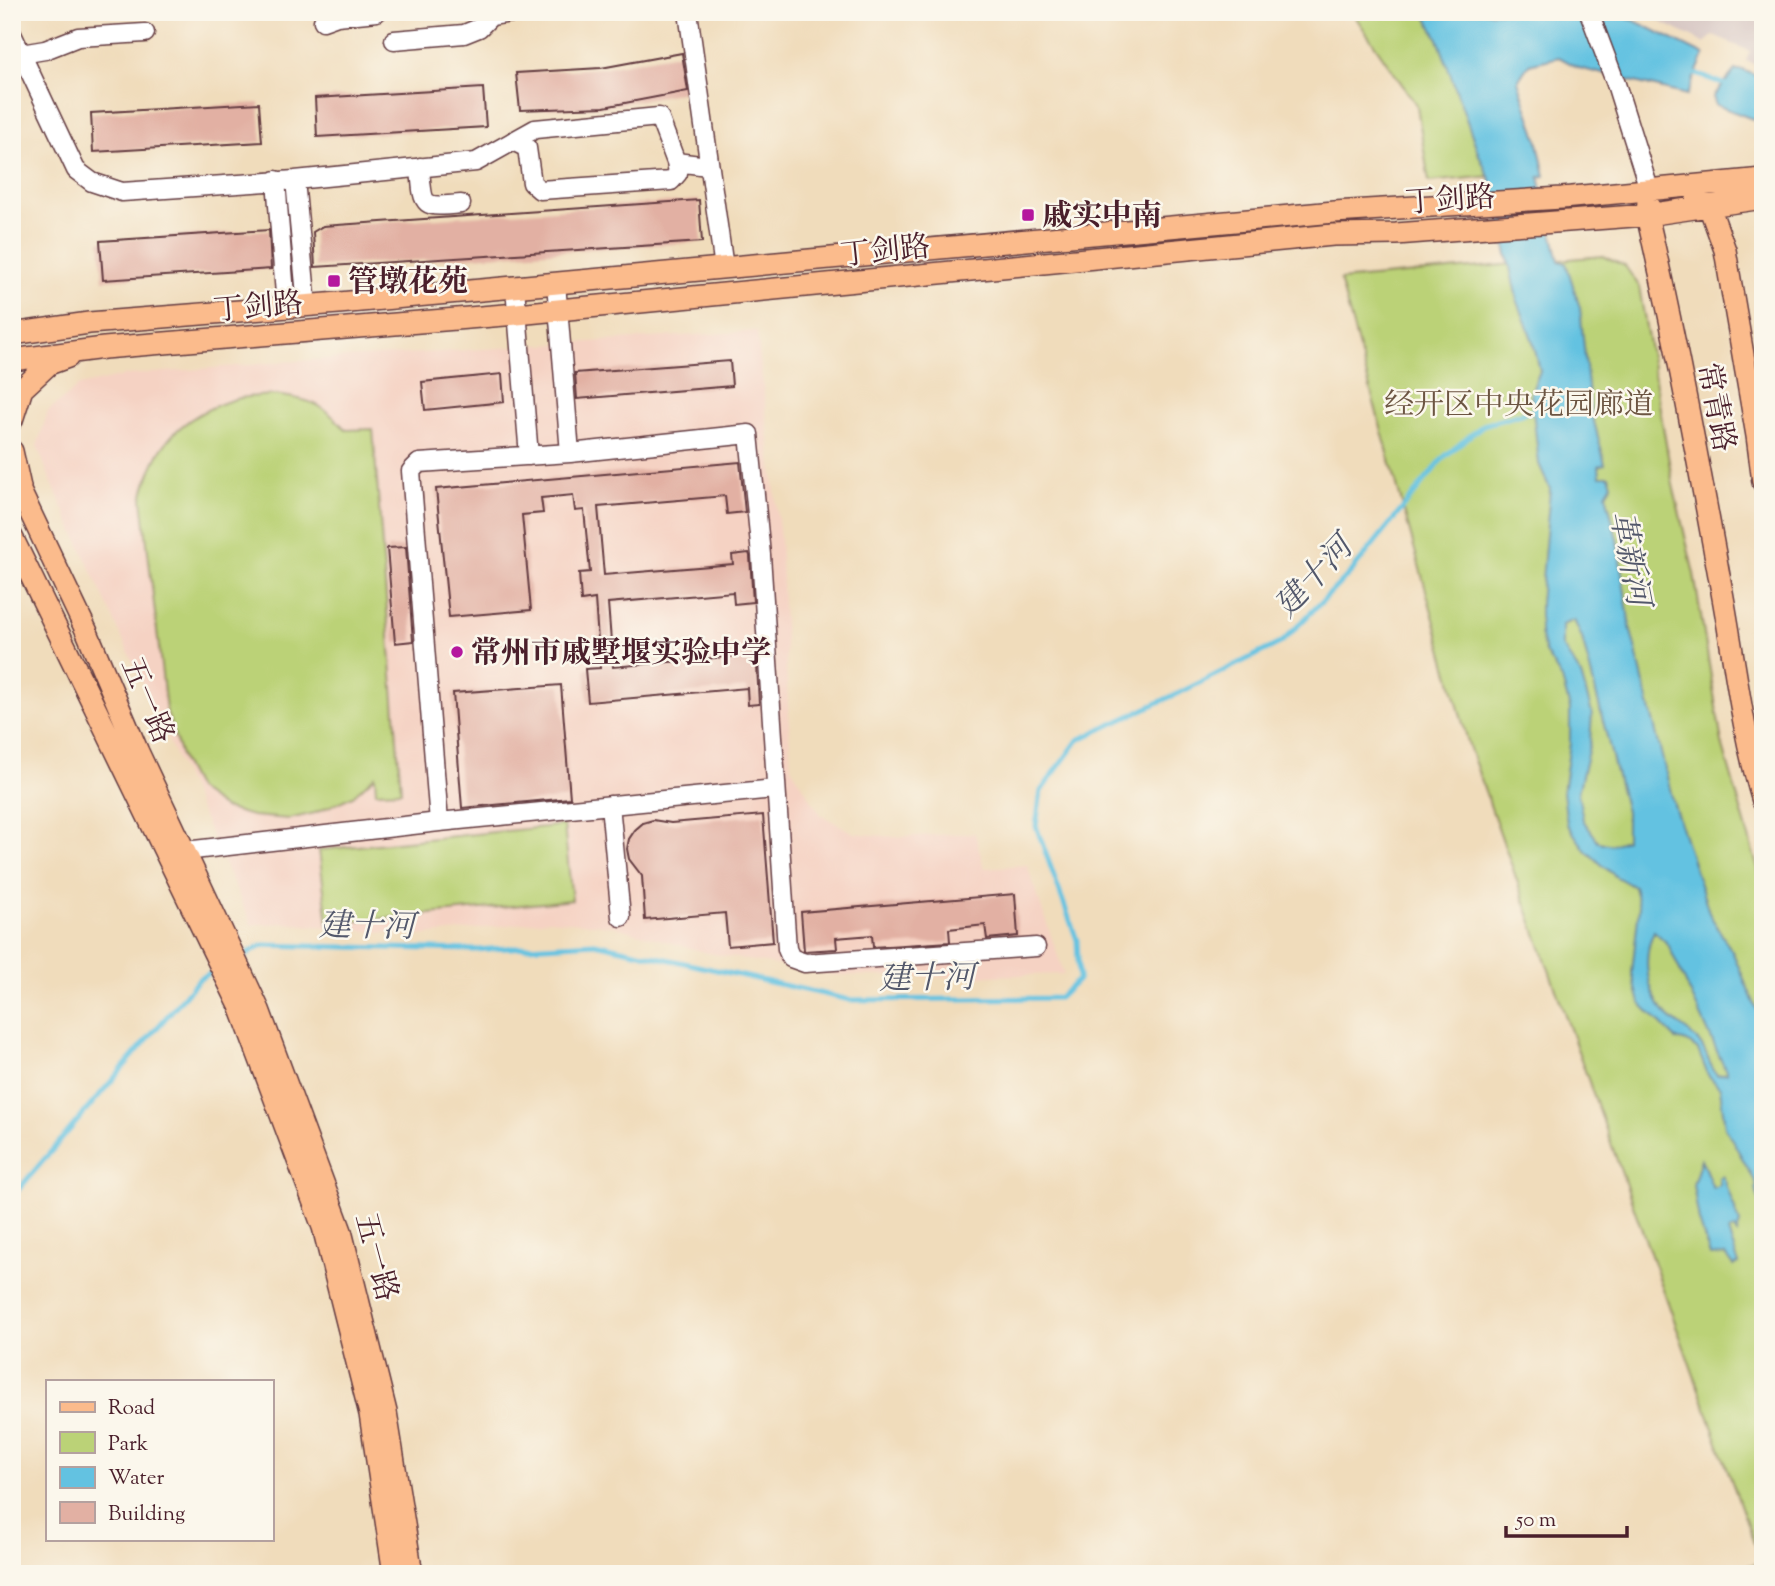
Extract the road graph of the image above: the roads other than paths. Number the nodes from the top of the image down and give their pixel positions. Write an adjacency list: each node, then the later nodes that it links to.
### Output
1 (377, 12): 6 (street)
2 (518, 12): 5 (street)
3 (688, 12): 13 (street)
4 (1589, 12): 18 (street, 常青路)
5 (488, 14): 9 (street)
6 (323, 21)
7 (145, 33): 10 (street)
8 (12, 34): 10 (street)
9 (394, 40)
10 (21, 54): 16 (street)
11 (513, 141): 12 (street); 12 (street); 14 (street)
12 (676, 162): 13 (street)
13 (708, 166): 23 (street)
14 (421, 167): 17 (street); 20 (street)
15 (1763, 179): 18 (main road, 丁剑路)
16 (276, 180): 17 (street); 26 (street)
17 (295, 180): 26 (street)
18 (1649, 188): 21 (main road); 22 (main road, 常青路); 23 (main road, 丁剑路)
19 (1763, 198): 21 (main road, 丁剑路)
20 (461, 204)
21 (1709, 206): 22 (main road, 丁剑路); 38 (main road, 常青路)
22 (1647, 215): 27 (main road, 丁剑路); 42 (main road, 常青路)
23 (724, 268): 24 (main road, 丁剑路)
24 (556, 284): 25 (main road, 丁剑路); 27 (street)
25 (514, 287): 26 (main road, 丁剑路); 28 (street)
26 (297, 306): 30 (main road, 丁剑路)
27 (558, 310): 28 (main road, 丁剑路); 36 (street)
28 (517, 314): 32 (main road, 丁剑路); 37 (street)
29 (12, 324): 30 (main road)
30 (63, 326): 31 (main road, 丁剑路)
31 (12, 334)
32 (92, 349): 33 (main road, 丁剑路); 34 (main road)
33 (12, 360)
34 (12, 420)
35 (12, 451): 39 (main road, 五一路)
36 (570, 453): 37 (street); 41 (street)
37 (529, 456): 44 (street)
38 (1763, 482)
39 (17, 483): 45 (main road, 五一路)
40 (12, 537): 48 (main road, 五一路)
41 (775, 789): 43 (street); 47 (street)
42 (1763, 801)
43 (610, 805): 44 (street); 46 (street)
44 (439, 822): 45 (street)
45 (185, 851): 48 (main road, 五一路)
46 (621, 917)
47 (1036, 947)
48 (224, 953): 49 (main road)
49 (233, 973): 50 (main road, 五一路); 51 (main road, 五一路)
50 (394, 1574)
51 (412, 1574)

